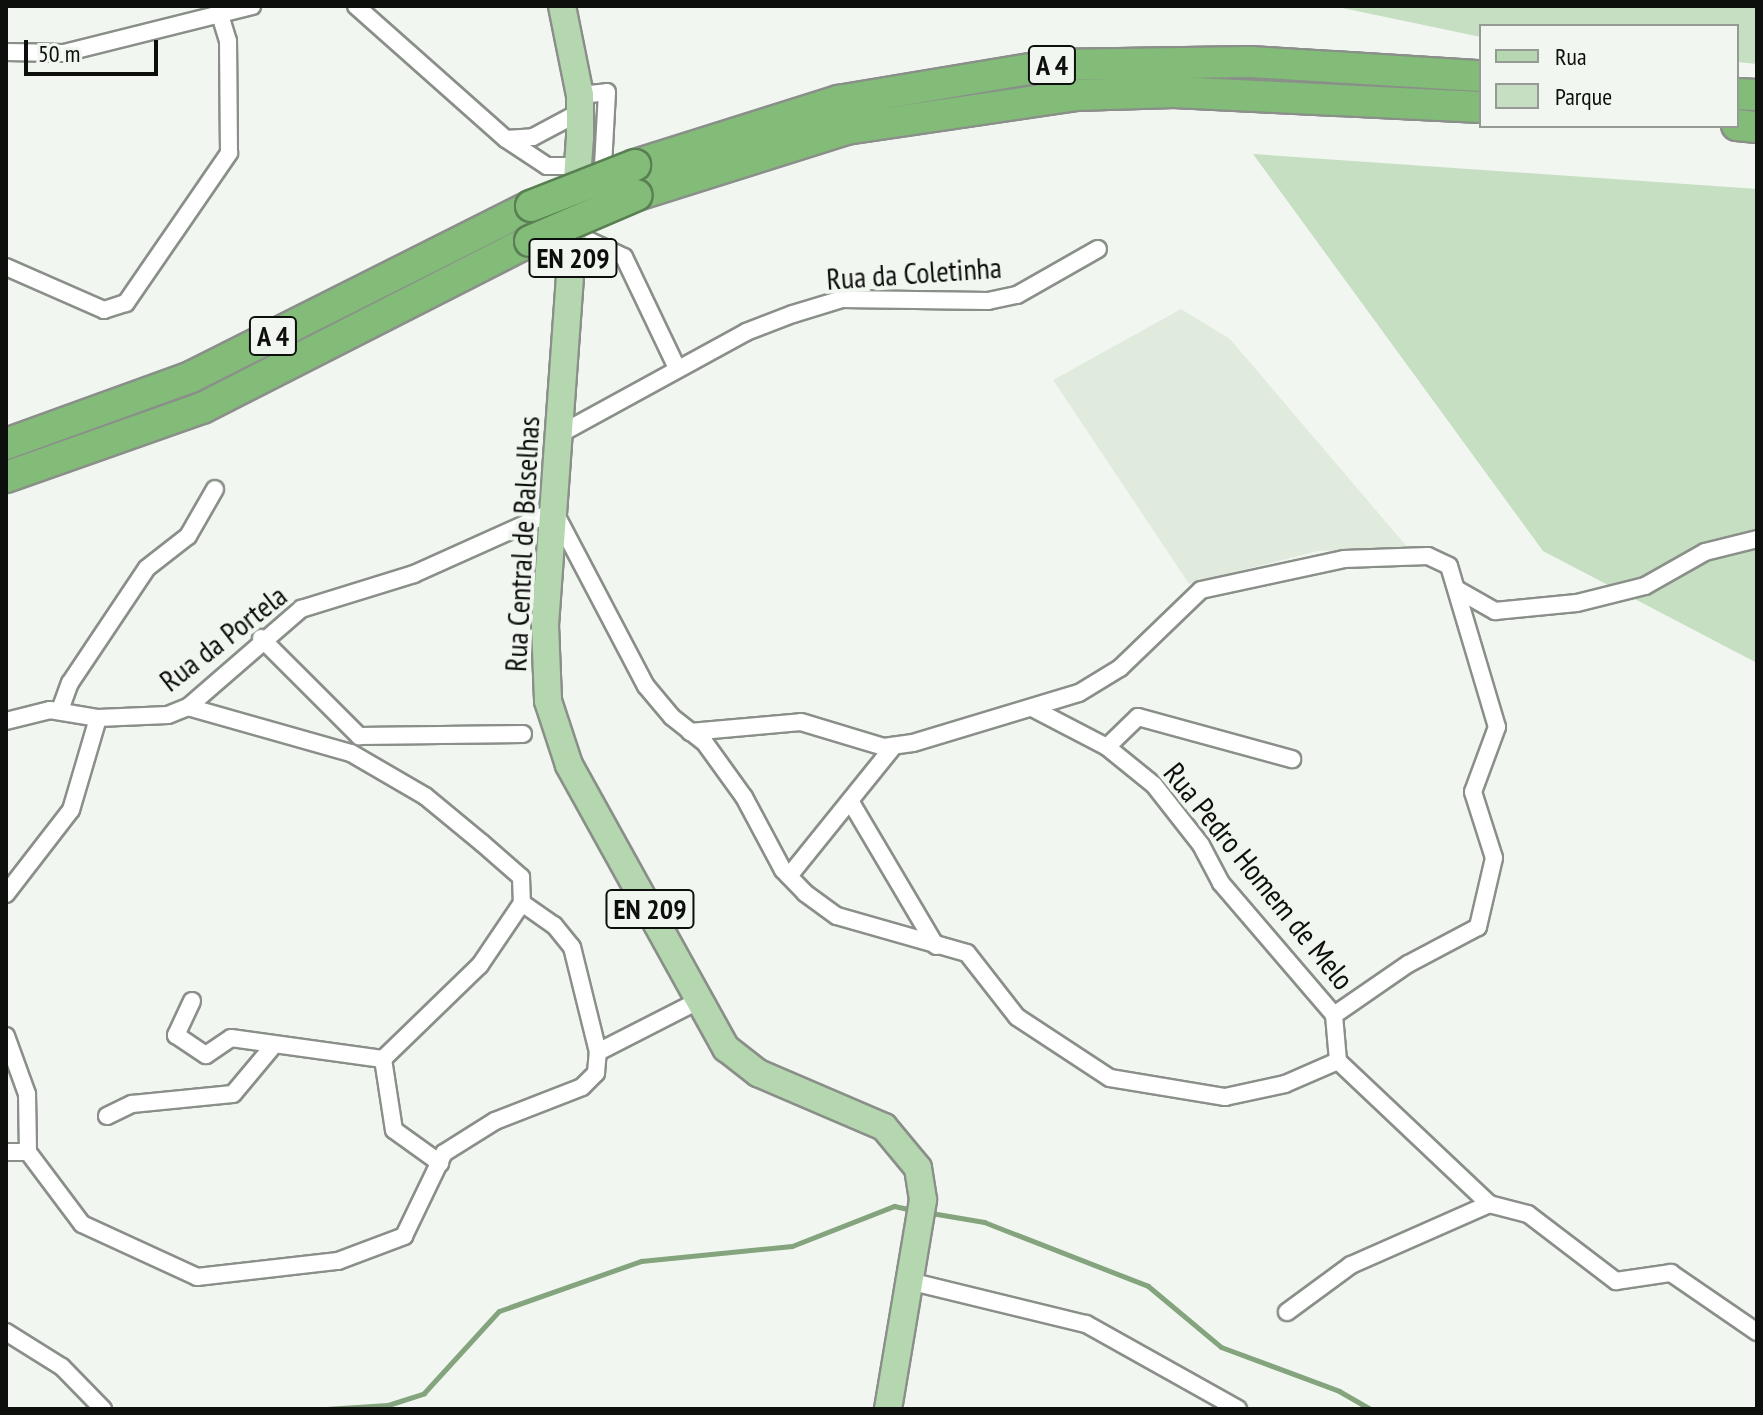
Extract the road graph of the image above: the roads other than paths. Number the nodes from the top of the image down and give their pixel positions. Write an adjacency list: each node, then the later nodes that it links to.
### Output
1 (252, 6): 4 (street)
2 (356, 6): 9 (street)
3 (562, 6): 7 (main road, Rua Central de Balselhas / EN 209)
4 (213, 10): 5 (street); 13 (street)
5 (6, 52)
6 (1479, 76): 16 (highway, A 4, bridge)
7 (580, 103): 9 (street); 10 (main road, Rua Central de Balselhas / EN 209); 11 (street)
8 (1479, 107): 17 (highway, A 4, bridge)
9 (506, 139): 10 (street)
10 (579, 166): 11 (main road, Rua Central de Balselhas / EN 209)
11 (587, 237): 14 (street); 15 (main road, Rua Central de Balselhas / EN 209)
12 (1098, 249): 14 (street, Rua da Coletinha)
13 (6, 267)
14 (677, 368): 15 (street, Rua da Coletinha)
15 (560, 434): 19 (main road, Rua Central de Balselhas / EN 209)
16 (6, 444)
17 (6, 477)
18 (215, 489): 25 (street)
19 (554, 511): 22 (street, Rua da Portela); 28 (street); 40 (main road, Rua Central de Balselhas / EN 209)
20 (1757, 539): 21 (street)
21 (1458, 590): 24 (street); 42 (street)
22 (261, 638): 23 (street, Rua da Portela); 30 (street)
23 (188, 707): 26 (street, Rua da Portela); 33 (street)
24 (1032, 708): 31 (street); 32 (street, Rua Pedro Homem de Melo)
25 (60, 710): 26 (street, Rua da Portela); 27 (street, Rua da Portela)
26 (98, 718): 37 (street)
27 (6, 721)
28 (690, 732): 31 (street); 36 (street)
29 (523, 734): 30 (street)
30 (359, 736): 33 (street)
31 (894, 746): 35 (street)
32 (1107, 747): 34 (street); 42 (street, Rua Pedro Homem de Melo)
33 (351, 753): 38 (street)
34 (1292, 759)
35 (852, 804): 36 (street); 39 (street)
36 (789, 876): 39 (street)
37 (6, 894)
38 (522, 903): 45 (street); 46 (street)
39 (936, 946): 47 (street)
40 (700, 1000): 45 (street); 53 (main road, Rua Central de Balselhas / EN 209)
41 (192, 1001): 44 (street)
42 (1334, 1015): 47 (street, Rua Pedro Homem de Melo)
43 (6, 1036): 50 (street)
44 (274, 1045): 46 (street); 48 (street)
45 (598, 1052): 51 (street)
46 (383, 1059): 51 (street)
47 (1338, 1061): 52 (street)
48 (107, 1116)
49 (6, 1152): 50 (street)
50 (28, 1152): 51 (street)
51 (440, 1163)
52 (1489, 1204): 54 (street); 56 (street)
53 (909, 1281): 58 (main road, Rua Central de Balselhas / EN 209); 59 (street)
54 (1287, 1312)
55 (6, 1332): 57 (street)
56 (1757, 1332)
57 (103, 1409)
58 (888, 1409)
59 (1238, 1409)

